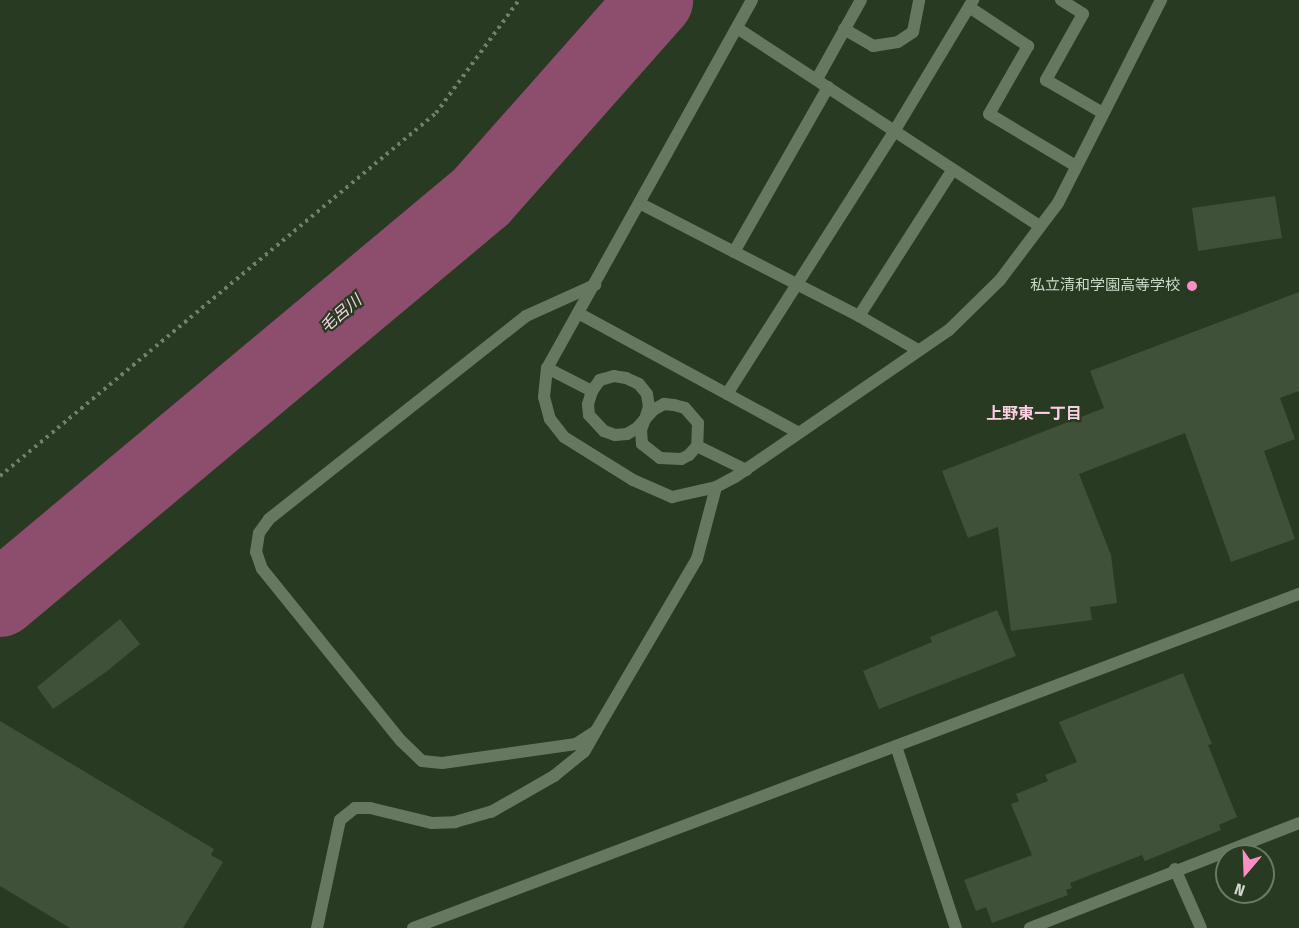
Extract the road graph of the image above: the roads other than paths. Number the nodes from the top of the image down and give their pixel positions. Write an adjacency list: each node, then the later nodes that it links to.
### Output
1 (752, 0): 7 (street)
2 (861, 0): 8 (street)
3 (919, 0): 8 (street)
4 (1061, 0): 11 (street)
5 (1161, 0): 11 (street)
6 (971, 4): 12 (street); 13 (street)
7 (737, 28): 9 (street); 15 (street)
8 (844, 29): 9 (street)
9 (817, 79): 10 (street)
10 (828, 87): 12 (street); 17 (street)
11 (1103, 113): 13 (street)
12 (895, 130): 14 (street); 18 (street)
13 (1076, 166): 16 (street)
14 (952, 169): 16 (street); 21 (street)
15 (641, 204): 17 (street); 19 (street)
16 (1040, 226): 22 (street)
17 (734, 252): 18 (street)
18 (798, 283): 21 (street); 25 (street)
19 (595, 285): 20 (street); 32 (street)
20 (578, 313): 23 (street); 25 (street)
21 (859, 316): 22 (street)
22 (918, 351): 27 (street)
23 (547, 368): 24 (street); 30 (street)
24 (592, 391): 26 (street); 26 (street)
25 (727, 394): 27 (street)
26 (645, 419): 28 (street); 28 (street)
27 (799, 433): 29 (street)
28 (697, 446): 29 (street)
29 (746, 470): 30 (street)
30 (716, 487): 32 (street)
31 (1297, 600): 33 (street)
32 (596, 731): 36 (street)
33 (896, 746): 37 (street); 38 (street)
34 (1299, 823): 35 (street)
35 (1175, 869): 39 (street); 40 (street)
36 (317, 928)
37 (413, 928)
38 (956, 928)
39 (1030, 928)
40 (1202, 928)

